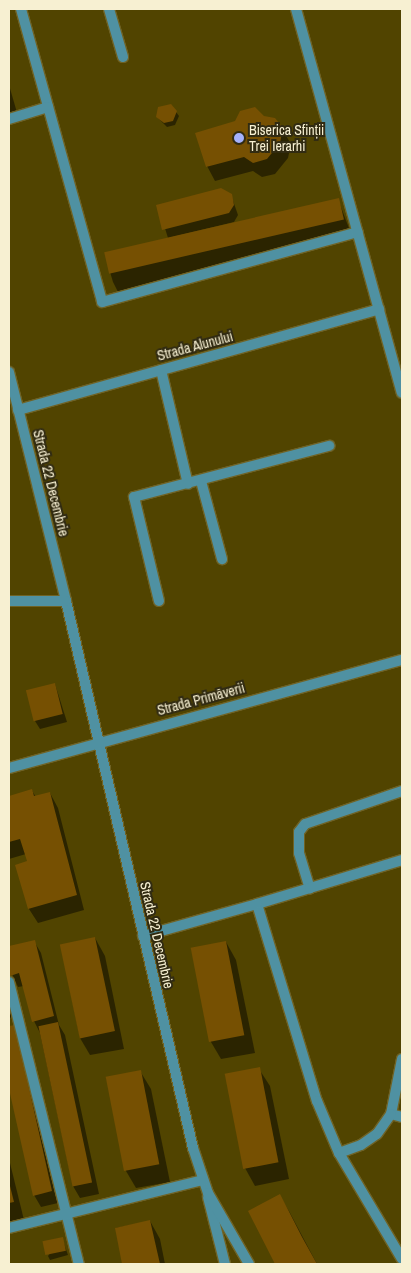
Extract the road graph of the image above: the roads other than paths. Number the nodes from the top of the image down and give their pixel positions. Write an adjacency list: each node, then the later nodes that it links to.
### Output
1 (21, 9): 5 (street)
2 (109, 9): 4 (street)
3 (296, 9): 7 (street)
4 (123, 57)
5 (48, 107): 6 (street); 7 (street)
6 (9, 119)
7 (358, 232): 8 (street)
8 (379, 310): 9 (street, Strada Alunului); 11 (street)
9 (161, 370): 12 (street, Strada Alunului); 15 (street)
10 (9, 372): 12 (street, Strada 22 Decembrie)
11 (402, 393)
12 (18, 410): 18 (street, Strada 22 Decembrie)
13 (329, 446): 14 (street)
14 (201, 481): 15 (street); 16 (street)
15 (188, 484): 19 (street)
16 (222, 559)
17 (9, 601): 18 (street)
18 (66, 601): 21 (street, Strada 22 Decembrie)
19 (159, 601)
20 (402, 660): 21 (street, Strada Primăverii)
21 (97, 742): 22 (street, Strada Primăverii); 27 (street, Strada 22 Decembrie)
22 (9, 768)
23 (402, 791): 25 (street)
24 (402, 860): 25 (street)
25 (310, 888): 26 (street)
26 (257, 904): 27 (street); 32 (street)
27 (143, 936): 33 (street, Strada 22 Decembrie)
28 (9, 982): 35 (street)
29 (402, 1059): 30 (street)
30 (391, 1114): 31 (street); 32 (street)
31 (402, 1118)
32 (339, 1153): 37 (street)
33 (203, 1180): 34 (street, Strada 22 Decembrie); 35 (street)
34 (208, 1193): 39 (street); 40 (street, Strada 22 Decembrie)
35 (68, 1214): 36 (street); 38 (street)
36 (9, 1228)
37 (402, 1259)
38 (79, 1264)
39 (224, 1264)
40 (250, 1264)

